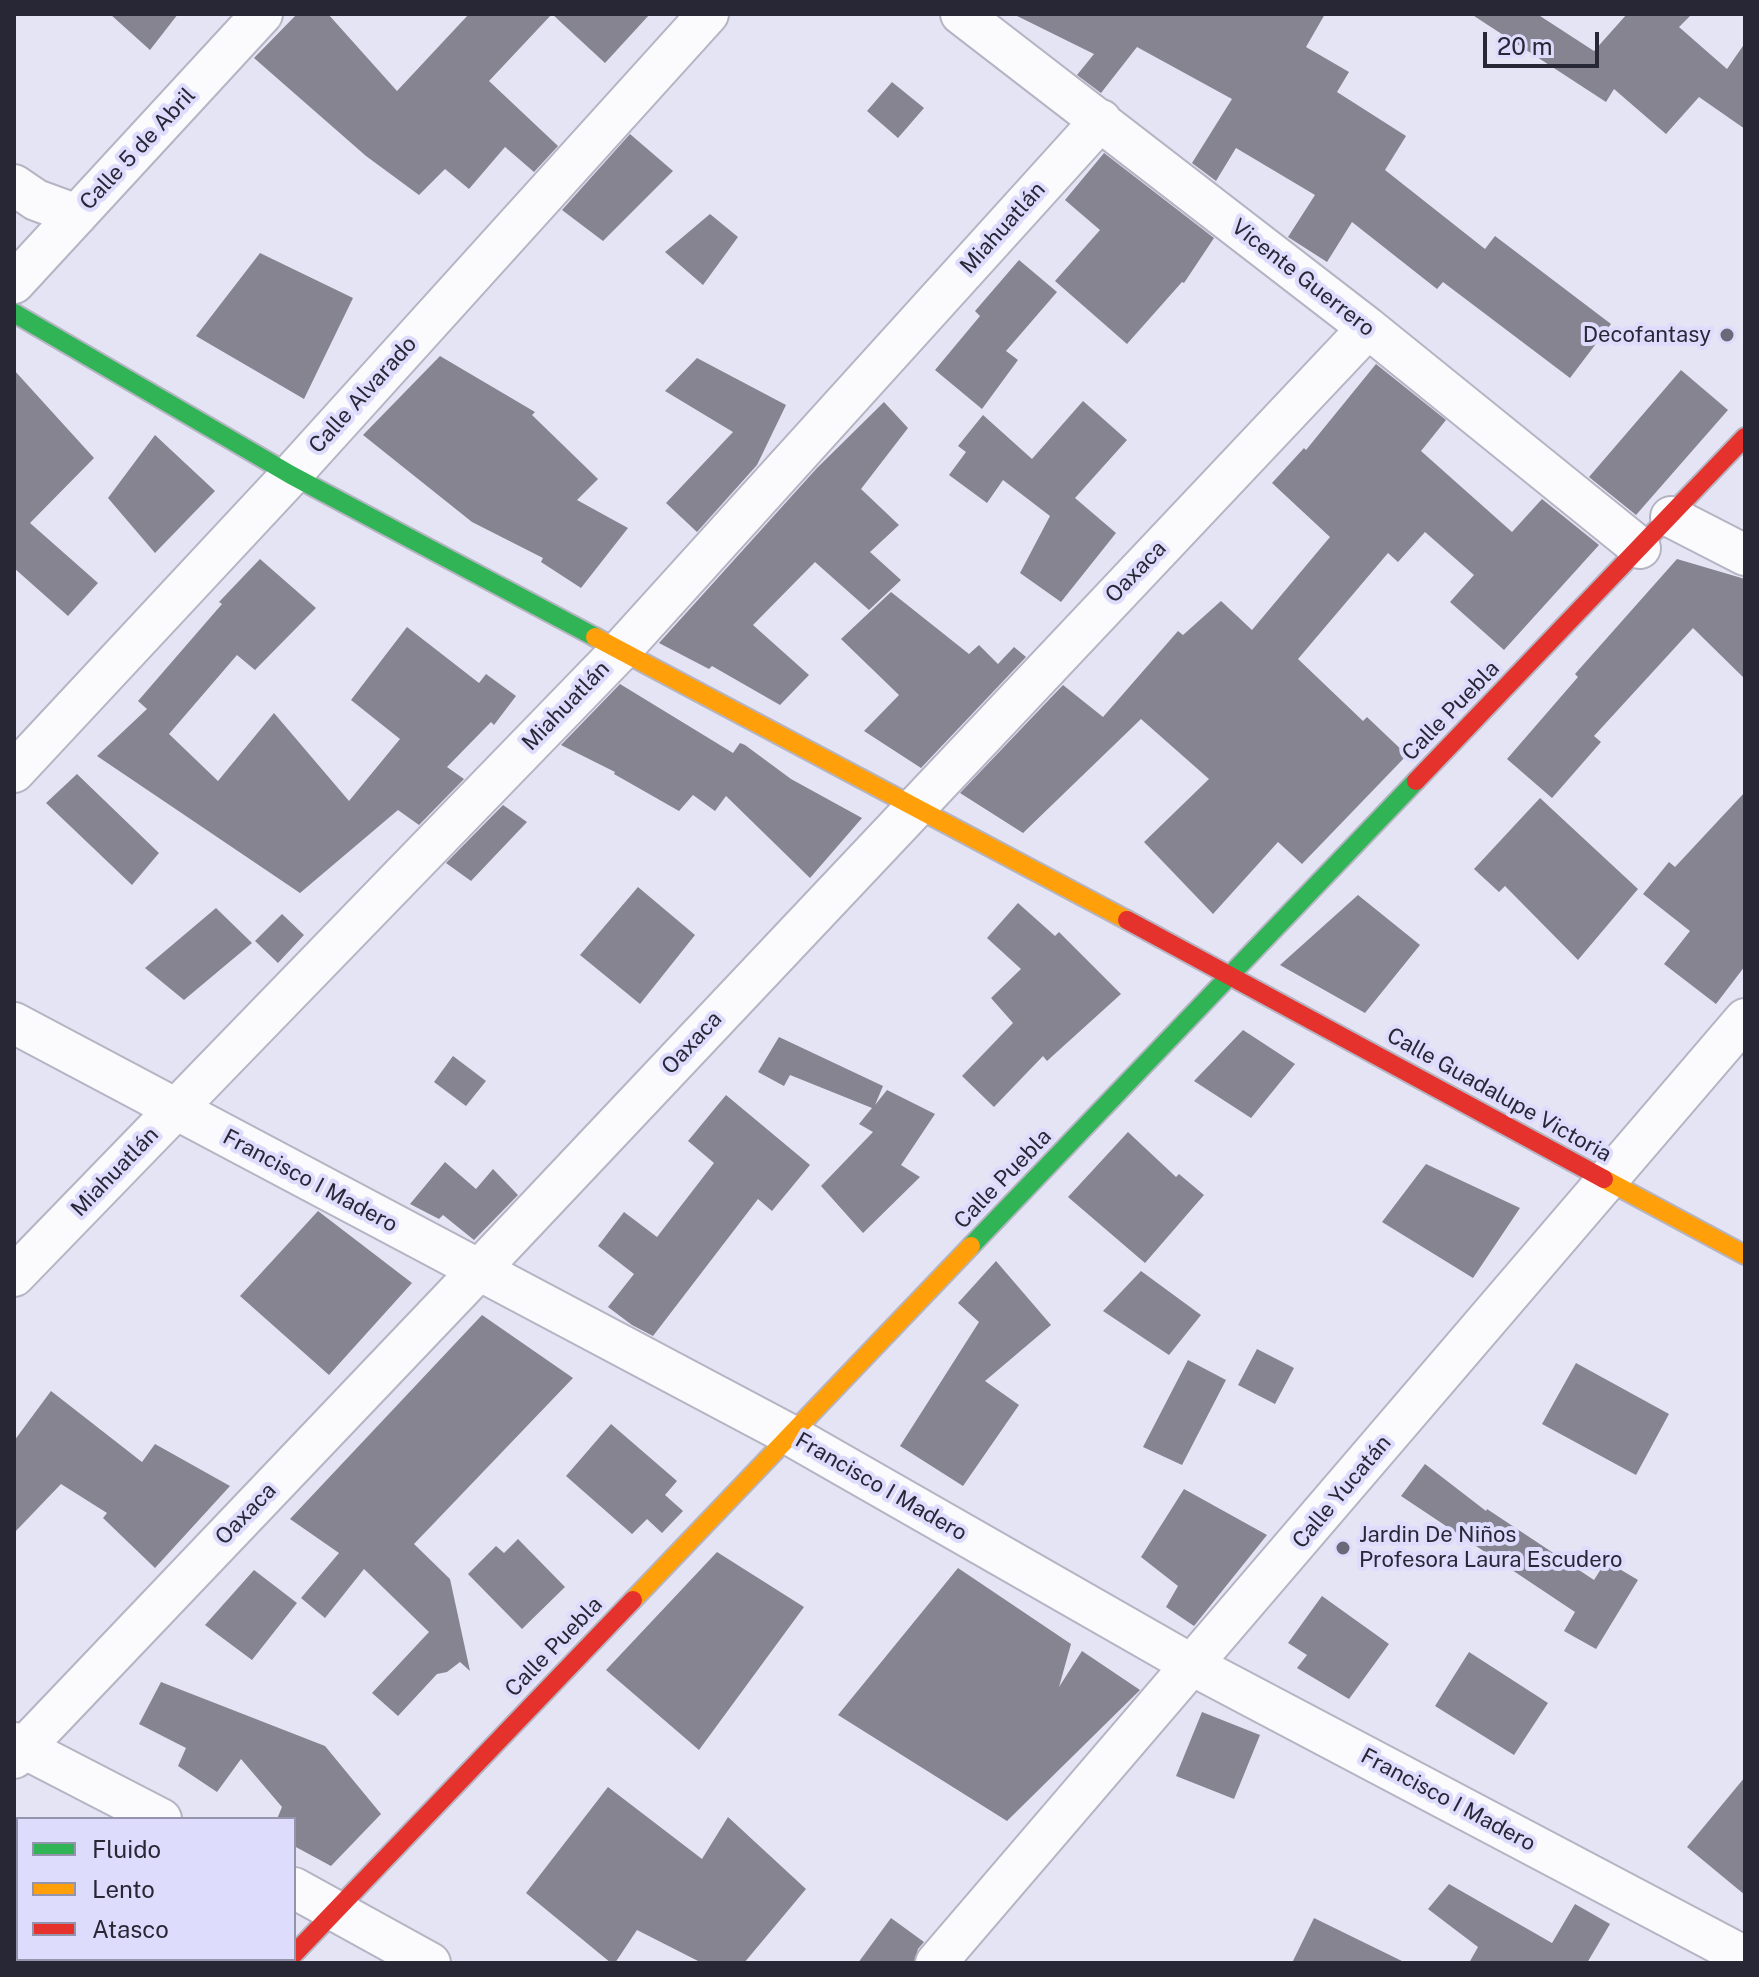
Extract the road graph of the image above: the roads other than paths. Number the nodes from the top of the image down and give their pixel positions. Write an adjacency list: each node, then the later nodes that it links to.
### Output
1 (262, 14): 6 (street, Calle 5 de Abril)
2 (708, 14): 11 (street, Calle Alvarado)
3 (961, 14): 4 (street, Vicente Guerrero)
4 (1101, 120): 9 (street, Vicente Guerrero); 15 (street, Miahuatlán)
5 (14, 185): 6 (street)
6 (77, 215): 7 (street, Calle 5 de Abril)
7 (14, 283)
8 (14, 313): 11 (street, Calle Guadalupe Victoria)
9 (1368, 328): 13 (street, Vicente Guerrero); 17 (street, Oaxaca)
10 (1745, 437): 12 (street, Calle Puebla)
11 (291, 475): 15 (street, Calle Guadalupe Victoria); 16 (street, Calle Alvarado)
12 (1671, 517): 13 (street, Calle Puebla); 14 (street)
13 (1640, 548): 18 (street, Calle Puebla)
14 (1745, 555)
15 (621, 650): 17 (street, Calle Guadalupe Victoria); 21 (street, Miahuatlán)
16 (14, 772)
17 (913, 808): 18 (street, Calle Guadalupe Victoria); 24 (street, Oaxaca)
18 (1231, 976): 22 (street, Calle Guadalupe Victoria); 26 (street, Calle Puebla)
19 (1745, 1019): 22 (street, Calle Yucatán)
20 (14, 1023): 21 (street, Francisco I Madero)
21 (176, 1109): 24 (street, Francisco I Madero); 25 (street, Miahuatlán)
22 (1607, 1182): 23 (street, Calle Guadalupe Victoria); 27 (street, Calle Yucatán)
23 (1745, 1255)
24 (478, 1271): 26 (street, Francisco I Madero); 28 (street, Oaxaca)
25 (14, 1276)
26 (790, 1435): 27 (street, Francisco I Madero); 31 (street, Calle Puebla)
27 (1194, 1666): 33 (street, Francisco I Madero); 35 (street, Calle Yucatán)
28 (17, 1749): 29 (street)
29 (157, 1817)
30 (296, 1889): 31 (street)
31 (335, 1910): 32 (street, Calle Puebla); 34 (street)
32 (296, 1952)
33 (1745, 1957)
34 (430, 1963)
35 (936, 1963)

